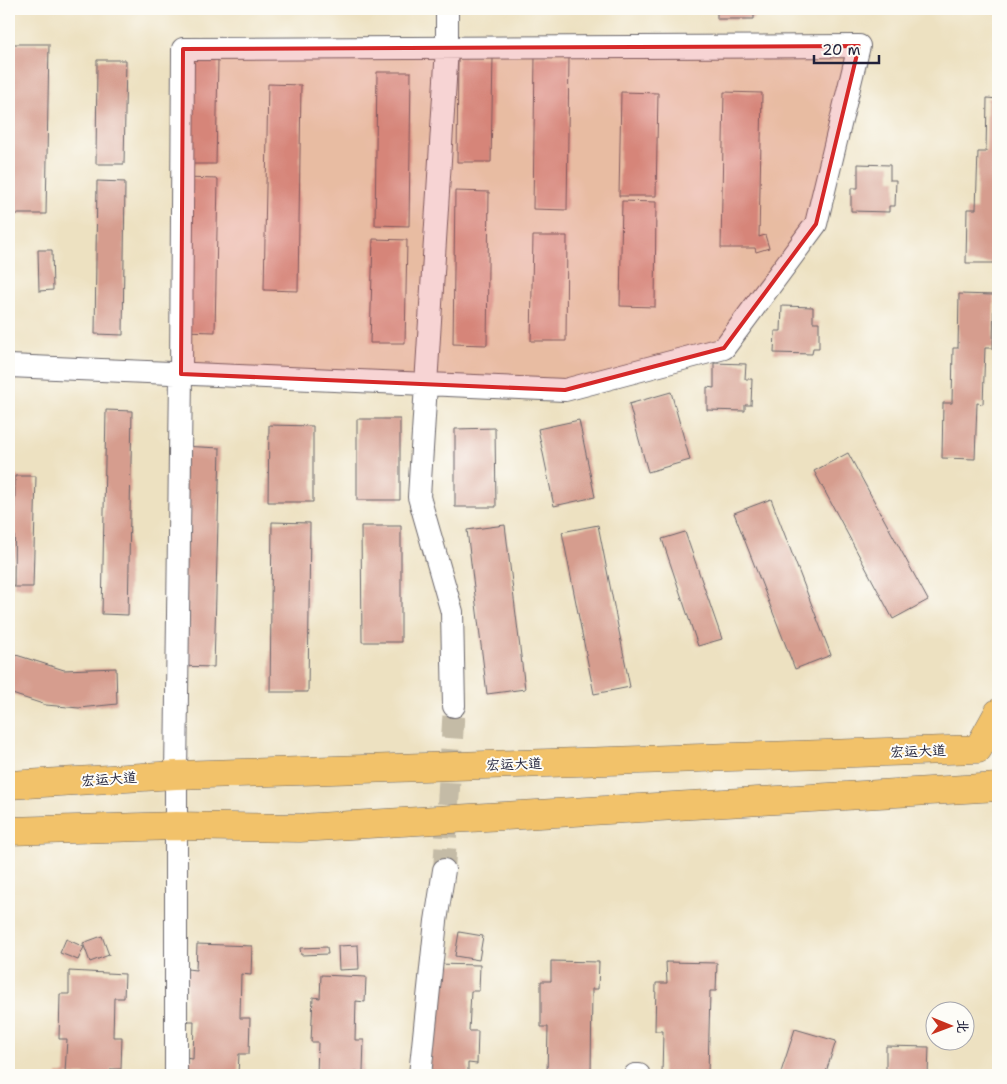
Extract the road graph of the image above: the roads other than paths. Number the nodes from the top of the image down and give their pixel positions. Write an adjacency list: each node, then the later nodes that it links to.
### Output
1 (447, 9): 2 (street)
2 (447, 48): 4 (street); 5 (street); 5 (street)
3 (9, 366): 4 (street)
4 (181, 374): 5 (street); 8 (street)
5 (426, 384): 6 (street)
6 (454, 706)
7 (998, 713): 8 (main road, 宏运大道)
8 (176, 775): 9 (main road, 宏运大道); 11 (street)
9 (9, 786)
10 (998, 787): 11 (main road)
11 (176, 826): 12 (main road); 14 (street)
12 (9, 831)
13 (444, 870): 15 (street)
14 (176, 1075)
15 (420, 1075)
16 (635, 1075): 17 (street)
17 (639, 1075)

